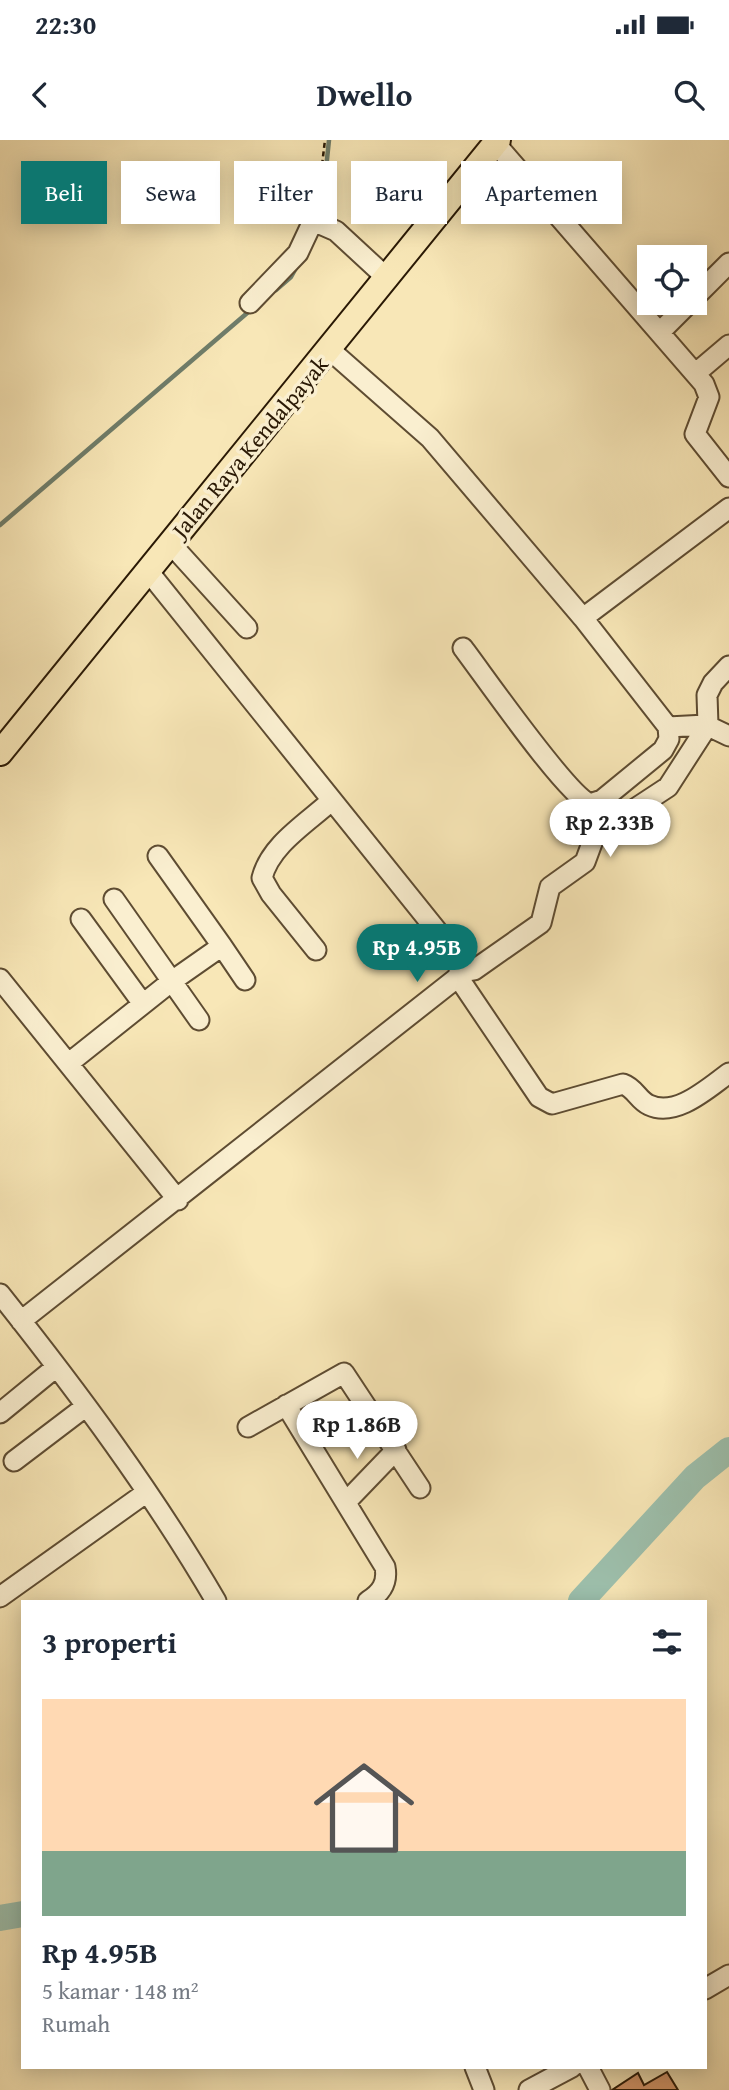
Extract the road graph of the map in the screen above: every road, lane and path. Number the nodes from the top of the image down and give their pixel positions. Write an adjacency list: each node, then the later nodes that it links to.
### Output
1 (325, 140): 3 (path)
2 (496, 142): 7 (main road, Jalan Raya Kendalpayak); 11 (street)
3 (323, 161)
4 (314, 224): 9 (street)
5 (322, 224): 7 (street)
6 (729, 263): 8 (street)
7 (388, 279): 13 (main road, Jalan Raya Kendalpayak)
8 (707, 285)
9 (250, 303)
10 (677, 315): 11 (street)
11 (660, 332): 14 (street)
12 (729, 345): 14 (street)
13 (330, 350): 17 (main road, Jalan Raya Kendalpayak); 19 (street)
14 (696, 373): 15 (street)
15 (729, 477)
16 (729, 508): 19 (street)
17 (170, 543): 18 (main road, Jalan Raya Kendalpayak); 20 (street)
18 (148, 570): 26 (main road, Jalan Raya Kendalpayak); 27 (street)
19 (583, 618): 24 (street)
20 (247, 628)
21 (463, 648): 24 (street)
22 (729, 666): 23 (street)
23 (708, 725): 24 (street); 25 (street); 33 (street)
24 (668, 727)
25 (729, 736)
26 (0, 752)
27 (331, 801): 32 (street); 33 (street)
28 (158, 856): 31 (street)
29 (114, 899): 36 (street)
30 (81, 919): 37 (street)
31 (222, 946): 35 (street); 36 (street)
32 (316, 950)
33 (458, 968): 40 (street); 41 (street)
34 (0, 979): 39 (street)
35 (245, 980)
36 (172, 981): 37 (street); 38 (street)
37 (144, 1004): 39 (street)
38 (199, 1020)
39 (69, 1063): 41 (street)
40 (729, 1073)
41 (178, 1200): 43 (street)
42 (0, 1294): 43 (street)
43 (21, 1321): 44 (street)
44 (55, 1368): 46 (street); 47 (street)
45 (286, 1405): 48 (street); 49 (street); 53 (street)
46 (85, 1407): 50 (street); 52 (street)
47 (0, 1413)
48 (248, 1427)
49 (396, 1450): 51 (street); 53 (street)
50 (14, 1461)
51 (420, 1488)
52 (147, 1492): 54 (street); 55 (street)
53 (347, 1501): 56 (street)
54 (0, 1597)
55 (215, 1600)
56 (374, 1600)
57 (729, 1975): 58 (street)
58 (707, 1988)
59 (476, 2069): 63 (street)
60 (566, 2069): 62 (street)
61 (589, 2069): 64 (street)
62 (534, 2080)
63 (484, 2090)
64 (600, 2090)

